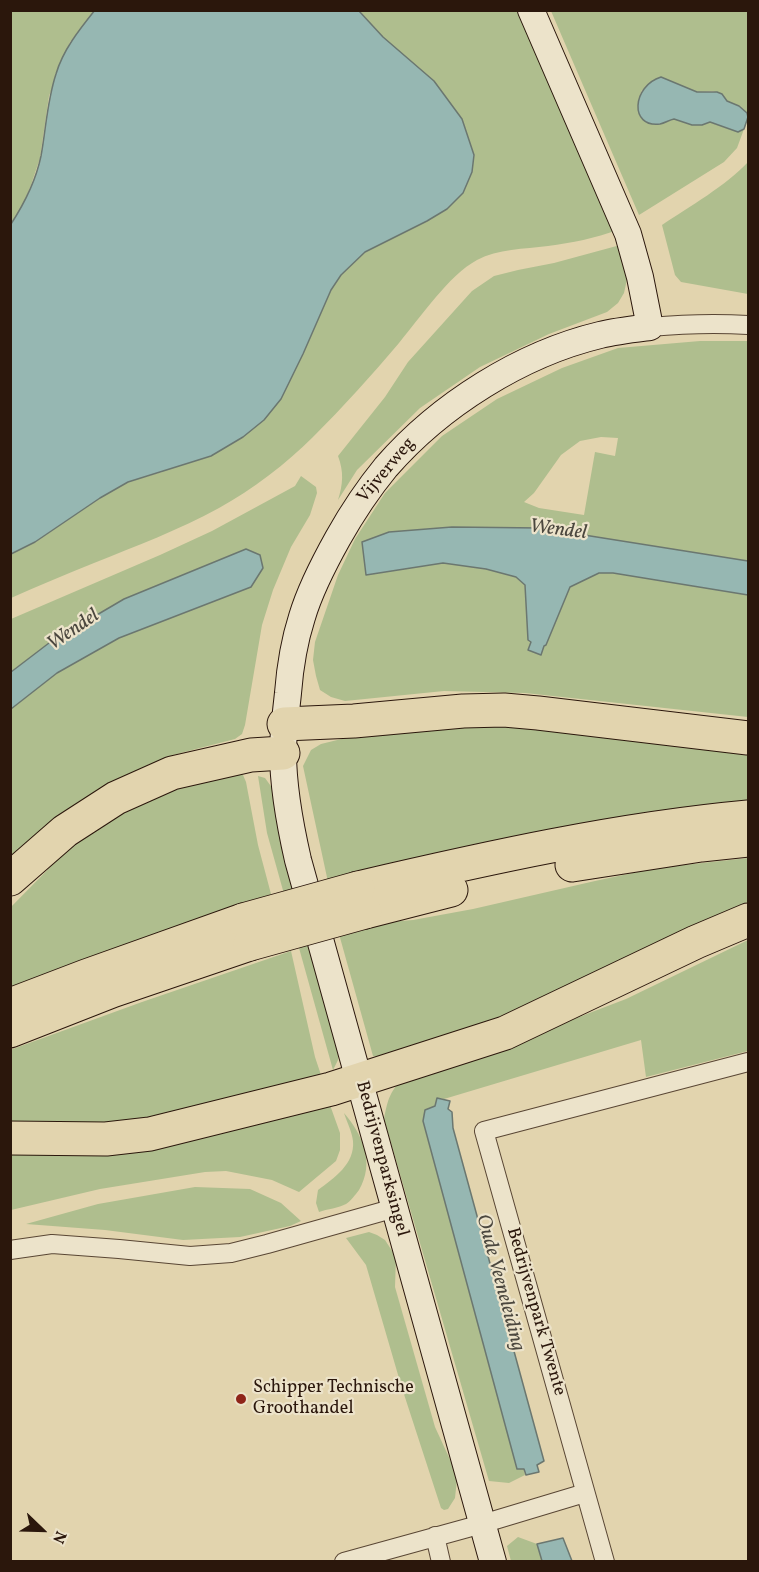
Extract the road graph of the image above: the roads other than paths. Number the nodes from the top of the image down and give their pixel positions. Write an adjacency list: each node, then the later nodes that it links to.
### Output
1 (531, 10): 3 (main road)
2 (748, 325): 3 (street, Vijverweg)
3 (650, 327): 5 (main road, Vijverweg)
4 (748, 738): 5 (highway)
5 (284, 739): 8 (highway); 15 (main road, Bedrijvenparksingel)
6 (748, 817): 9 (highway)
7 (748, 840): 9 (highway)
8 (10, 879)
9 (362, 900): 11 (highway, bridge)
10 (748, 920): 15 (highway)
11 (247, 932): 12 (highway); 13 (highway)
12 (10, 1005)
13 (10, 1031)
14 (748, 1062): 19 (street, Bedrijvenpark Twente)
15 (359, 1080): 16 (highway); 17 (main road, Bedrijvenparksingel)
16 (10, 1138)
17 (394, 1208): 18 (street); 20 (main road, Bedrijvenparksingel)
18 (10, 1250)
19 (585, 1493): 20 (street); 25 (street, Bedrijvenpark Twente)
20 (482, 1524): 21 (street); 24 (main road, Bedrijvenparksingel)
21 (435, 1536): 22 (street); 23 (street)
22 (344, 1562)
23 (441, 1562)
24 (493, 1562)
25 (605, 1562)

